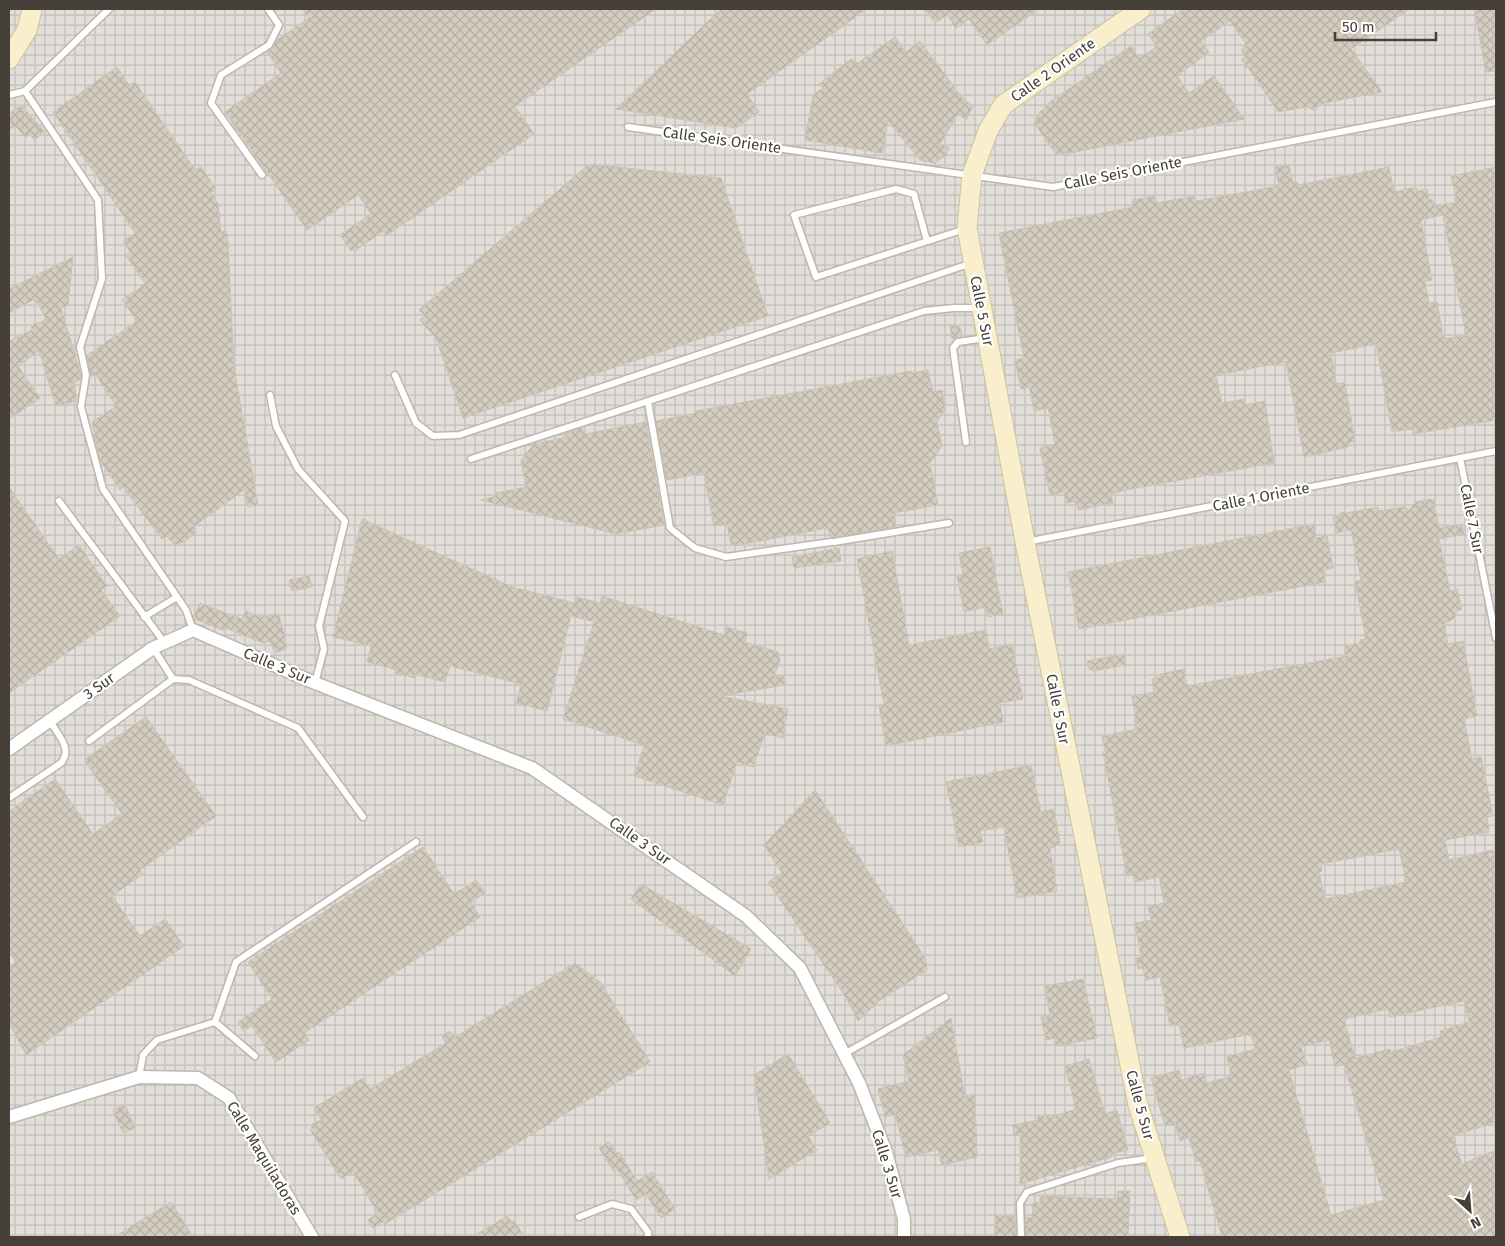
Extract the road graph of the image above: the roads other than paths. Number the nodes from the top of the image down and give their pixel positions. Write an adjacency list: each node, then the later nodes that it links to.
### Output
1 (32, 9): 5 (street)
2 (109, 9): 6 (lane)
3 (268, 9): 10 (lane)
4 (1141, 9): 11 (street, Calle 2 Oriente)
5 (9, 59)
6 (25, 91): 7 (lane); 27 (lane)
7 (9, 95)
8 (1496, 102): 11 (lane, Calle Seis Oriente)
9 (628, 127): 11 (lane, Calle Seis Oriente)
10 (262, 175)
11 (972, 175): 12 (street, Calle 5 Sur)
12 (967, 228): 13 (lane); 14 (street, Calle 5 Sur)
13 (927, 241): 13 (lane)
14 (973, 263): 15 (street, Calle 5 Sur); 17 (lane)
15 (982, 308): 16 (street, Calle 5 Sur); 19 (lane)
16 (987, 338): 20 (lane); 26 (street, Calle 5 Sur)
17 (395, 375)
18 (270, 395): 33 (lane)
19 (648, 402): 23 (lane); 25 (lane)
20 (966, 442)
21 (1496, 451): 22 (lane, Calle 1 Oriente)
22 (1460, 458): 26 (lane, Calle 1 Oriente); 30 (lane, Calle 7 Sur)
23 (471, 459)
24 (59, 501): 28 (lane)
25 (949, 523)
26 (1025, 542): 46 (street, Calle 5 Sur)
27 (177, 597): 28 (lane); 29 (lane)
28 (144, 617): 31 (lane)
29 (193, 630): 31 (street, 3 Sur); 33 (street, Calle 3 Sur)
30 (1496, 638)
31 (158, 645): 32 (lane); 34 (street, 3 Sur)
32 (173, 679): 35 (lane); 38 (lane)
33 (315, 683): 42 (street, Calle 3 Sur)
34 (50, 721): 36 (street, 3 Sur); 37 (lane)
35 (89, 741)
36 (9, 749)
37 (9, 798)
38 (363, 817)
39 (416, 842): 41 (lane)
40 (945, 997): 42 (lane)
41 (215, 1022): 43 (lane); 44 (lane)
42 (844, 1054): 50 (street, Calle 3 Sur)
43 (254, 1056)
44 (139, 1077): 45 (street, Calle Maquiladoras); 48 (street, Calle Maquiladoras)
45 (9, 1117)
46 (1155, 1158): 51 (lane); 52 (street, Calle 5 Sur)
47 (579, 1217): 49 (lane)
48 (312, 1237)
49 (648, 1237)
50 (904, 1237)
51 (1021, 1237)
52 (1180, 1237)

